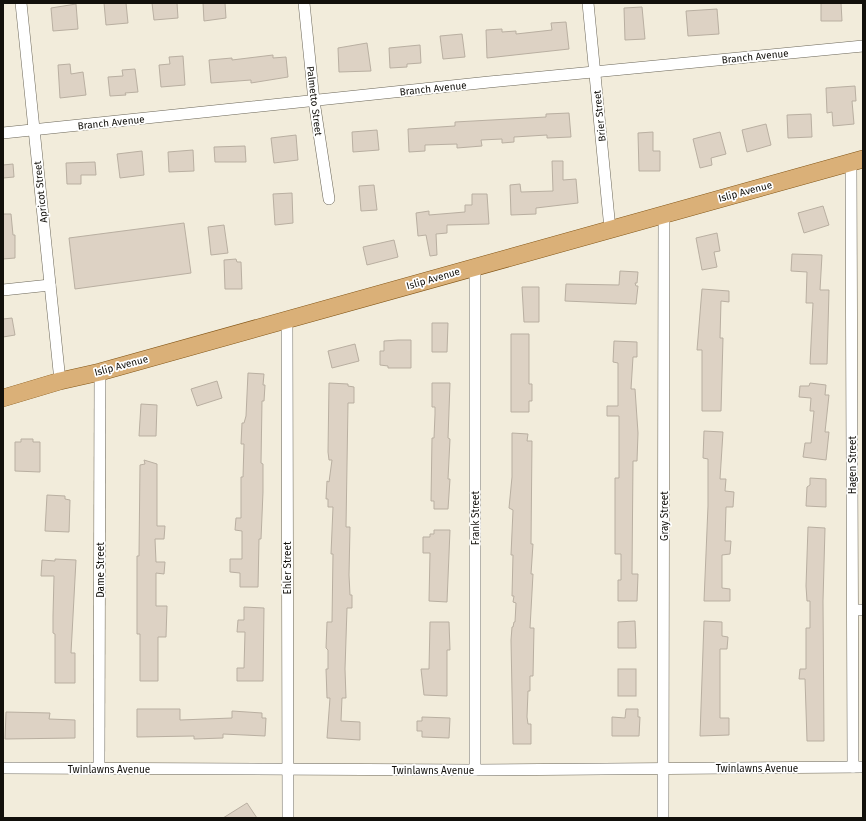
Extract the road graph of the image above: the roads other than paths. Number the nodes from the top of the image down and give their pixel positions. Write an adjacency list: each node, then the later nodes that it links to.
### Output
1 (21, 3): 7 (street, Apricot Street)
2 (304, 3): 6 (street, Palmetto Street)
3 (588, 3): 5 (street, Brier Street)
4 (863, 46): 5 (street, Branch Avenue)
5 (595, 72): 6 (street, Branch Avenue); 12 (street, Brier Street)
6 (314, 101): 7 (street, Branch Avenue); 10 (street, Palmetto Street)
7 (34, 130): 8 (street, Branch Avenue); 14 (street, Apricot Street)
8 (3, 133)
9 (857, 160): 11 (main road, Islip Avenue); 20 (street, Hagen Street)
10 (329, 199)
11 (664, 214): 12 (main road, Islip Avenue); 23 (street, Gray Street)
12 (610, 229): 13 (main road, Islip Avenue)
13 (475, 266): 16 (main road, Islip Avenue); 26 (street, Frank Street)
14 (50, 285): 15 (street); 18 (street, Apricot Street)
15 (3, 290)
16 (287, 318): 17 (main road, Islip Avenue); 25 (street, Ehler Street)
17 (100, 372): 18 (main road, Islip Avenue); 24 (street, Dame Street)
18 (60, 381): 19 (main road, Islip Avenue)
19 (3, 398)
20 (858, 610): 21 (street, Hagen Street)
21 (858, 767): 23 (street, Twinlawns Avenue)
22 (3, 768): 24 (street, Twinlawns Avenue)
23 (663, 768): 26 (street, Twinlawns Avenue); 28 (street, Gray Street)
24 (100, 769): 25 (street, Twinlawns Avenue)
25 (287, 769): 26 (street, Twinlawns Avenue); 27 (street, Ehler Street)
26 (475, 770)
27 (288, 818)
28 (663, 818)

